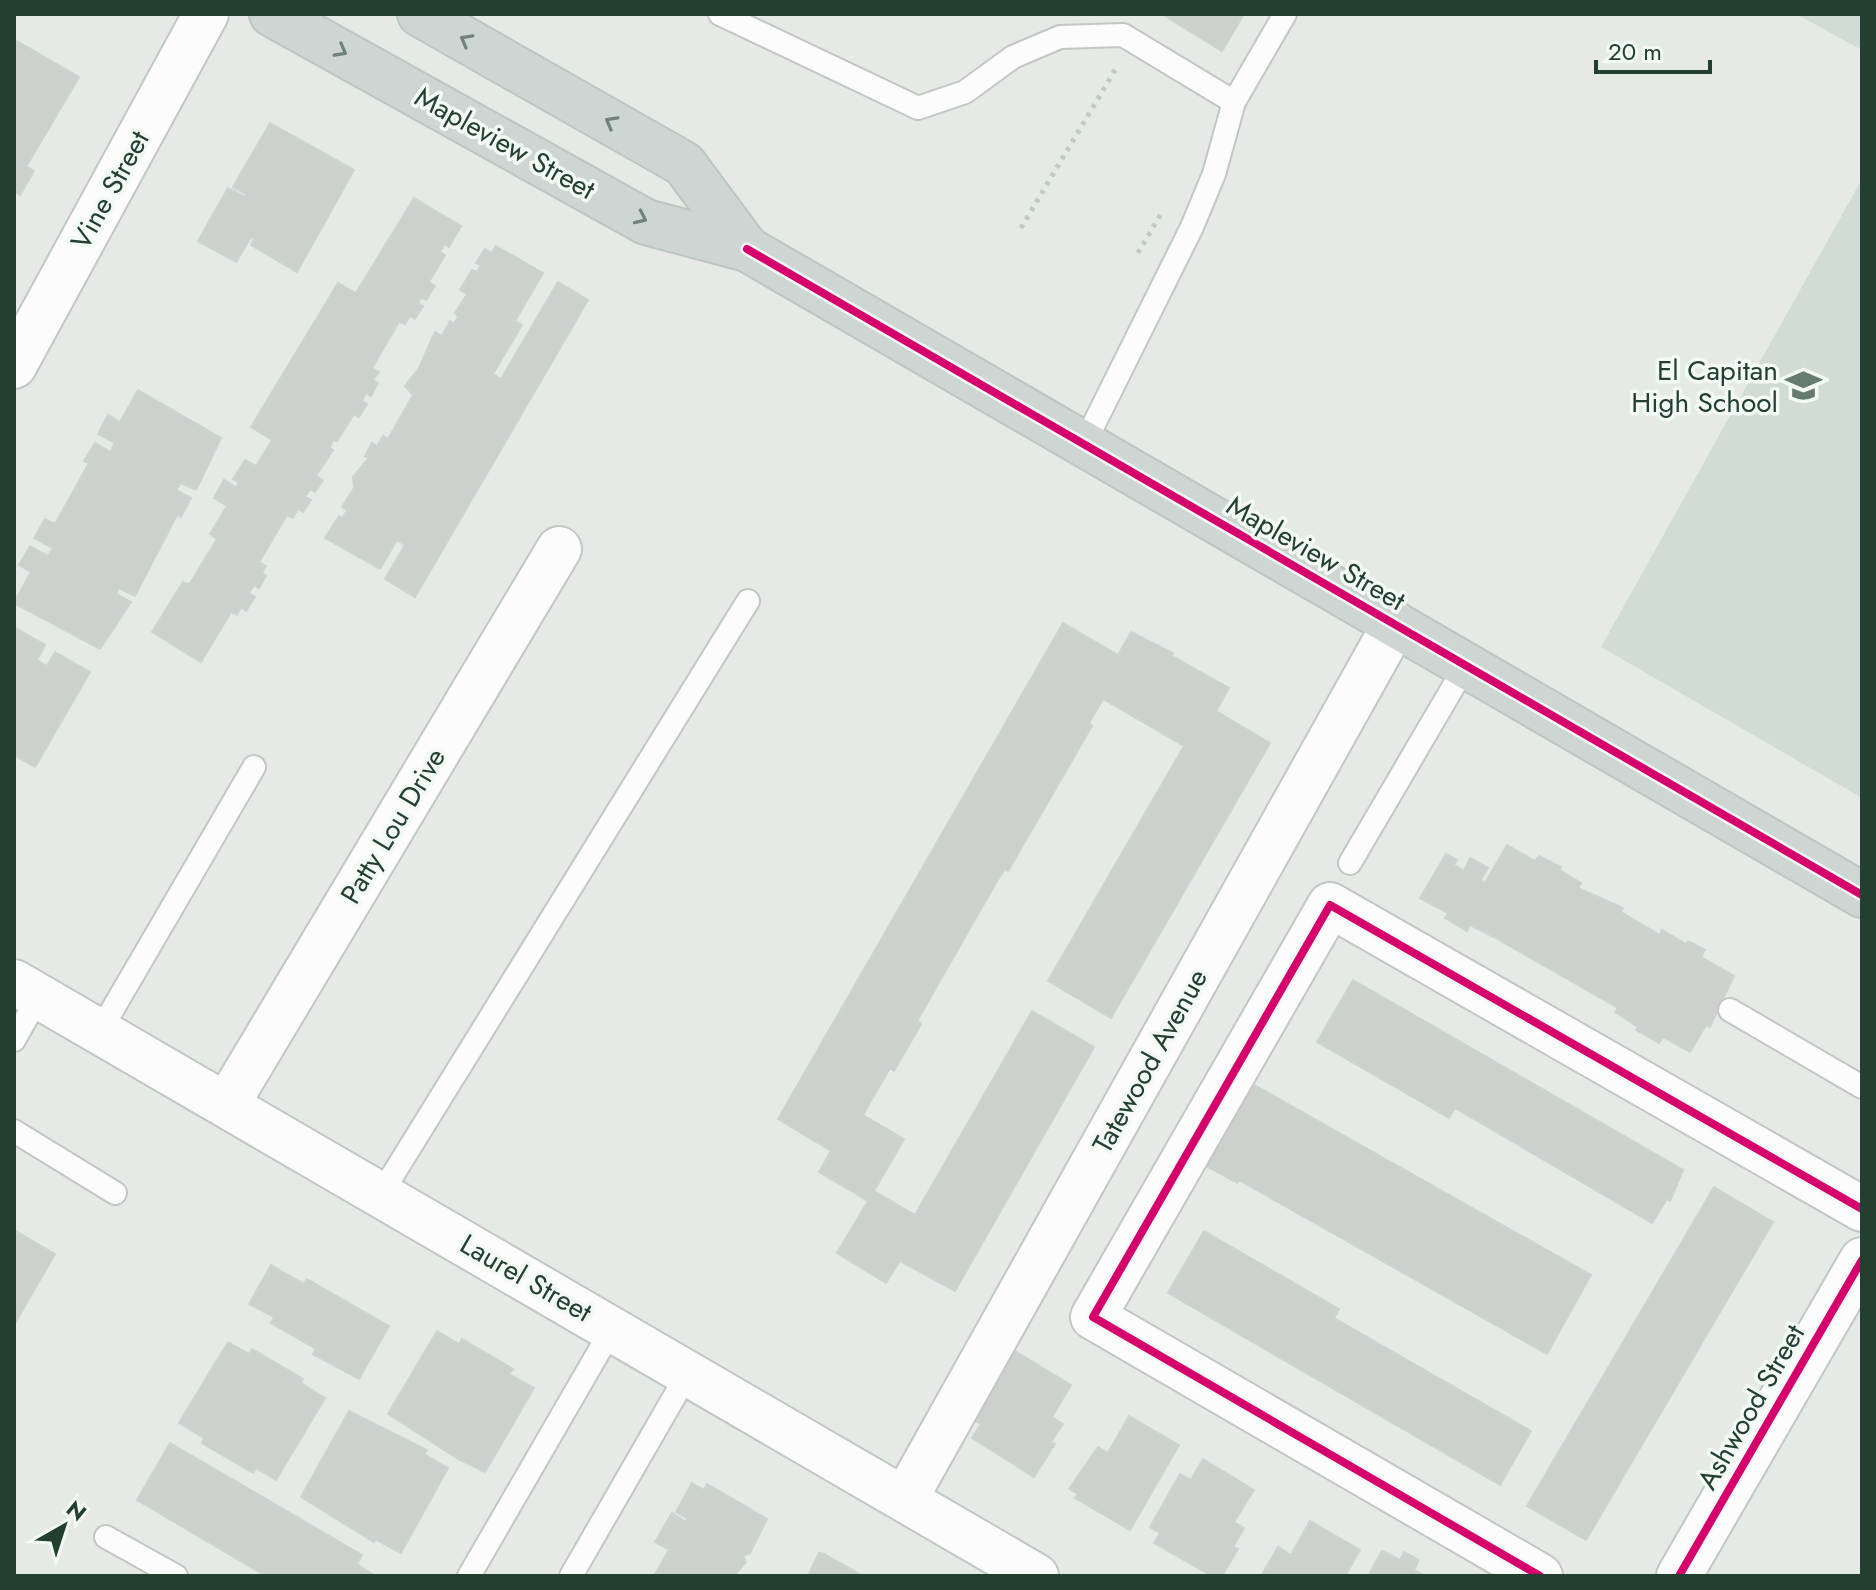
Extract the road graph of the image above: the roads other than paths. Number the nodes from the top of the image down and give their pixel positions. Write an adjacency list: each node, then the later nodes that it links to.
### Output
1 (206, 14): 8 (street, Vine Street)
2 (272, 14): 7 (main road, Mapleview Street, one-way to 7)
3 (420, 14): 7 (main road, Mapleview Street, one-way to 3)
4 (720, 14): 6 (lane)
5 (1285, 14): 6 (lane)
6 (1234, 102): 9 (lane)
7 (747, 249): 9 (main road, Mapleview Street)
8 (14, 366)
9 (1084, 444): 12 (main road, Mapleview Street)
10 (559, 549): 22 (street, Patty Lou Drive)
11 (748, 601): 25 (lane)
12 (1395, 624): 13 (main road, Mapleview Street); 30 (street, Tatewood Avenue)
13 (1466, 665): 15 (lane); 16 (main road, Mapleview Street)
14 (254, 767): 19 (lane)
15 (1350, 863)
16 (1862, 895)
17 (27, 989): 19 (street, Laurel Street); 20 (lane)
18 (1730, 1010): 21 (lane)
19 (100, 1031): 22 (street, Laurel Street)
20 (14, 1040)
21 (1862, 1087)
22 (227, 1104): 25 (street, Laurel Street)
23 (14, 1131): 24 (lane)
24 (115, 1193)
25 (381, 1194): 28 (street, Laurel Street)
26 (1862, 1209): 36 (street)
27 (1862, 1260): 37 (street, Ashwood Street)
28 (612, 1329): 29 (street, Laurel Street); 33 (lane)
29 (688, 1373): 30 (street, Laurel Street); 34 (lane)
30 (905, 1499): 35 (street, Laurel Street)
31 (106, 1537): 32 (lane)
32 (176, 1576)
33 (469, 1576)
34 (571, 1576)
35 (1036, 1576)
36 (1540, 1576)
37 (1679, 1576)

